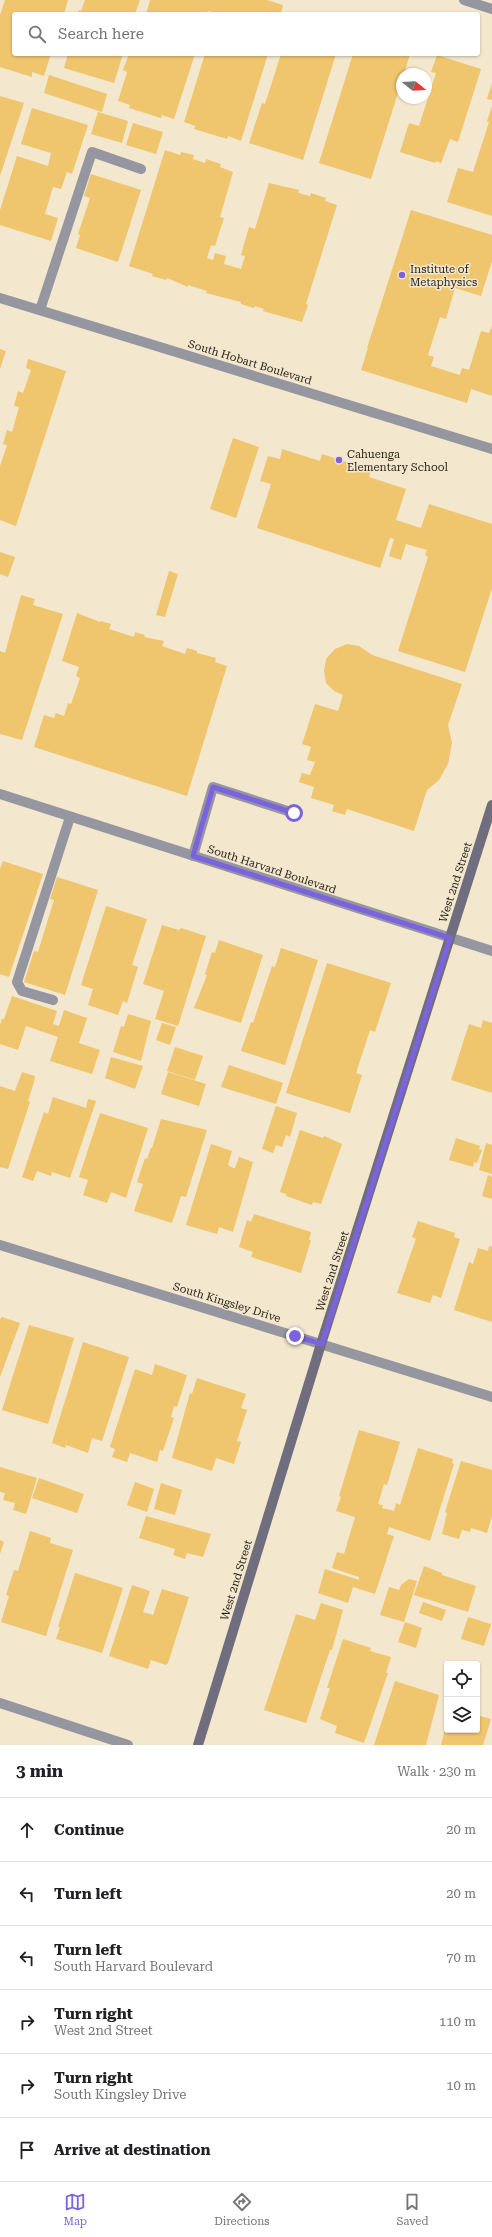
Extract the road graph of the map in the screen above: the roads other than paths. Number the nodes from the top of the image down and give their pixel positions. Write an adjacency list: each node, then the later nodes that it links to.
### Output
1 (464, 0): 2 (street)
2 (492, 9)
3 (141, 169): 5 (street)
4 (0, 298): 5 (street, South Hobart Boulevard)
5 (40, 310): 6 (street, South Hobart Boulevard)
6 (492, 449)
7 (0, 794): 10 (street, South Harvard Boulevard)
8 (492, 805): 12 (street, West 2nd Street)
9 (294, 813): 11 (street)
10 (70, 817): 11 (street, South Harvard Boulevard); 14 (street)
11 (193, 856): 12 (street, South Harvard Boulevard)
12 (450, 938): 13 (street, South Harvard Boulevard); 16 (street, West 2nd Street)
13 (492, 951)
14 (53, 1000)
15 (0, 1245): 16 (street, South Kingsley Drive)
16 (322, 1344): 17 (street, South Kingsley Drive); 20 (street, West 2nd Street)
17 (492, 1397)
18 (0, 1703): 19 (street)
19 (128, 1745)
20 (198, 1745)

